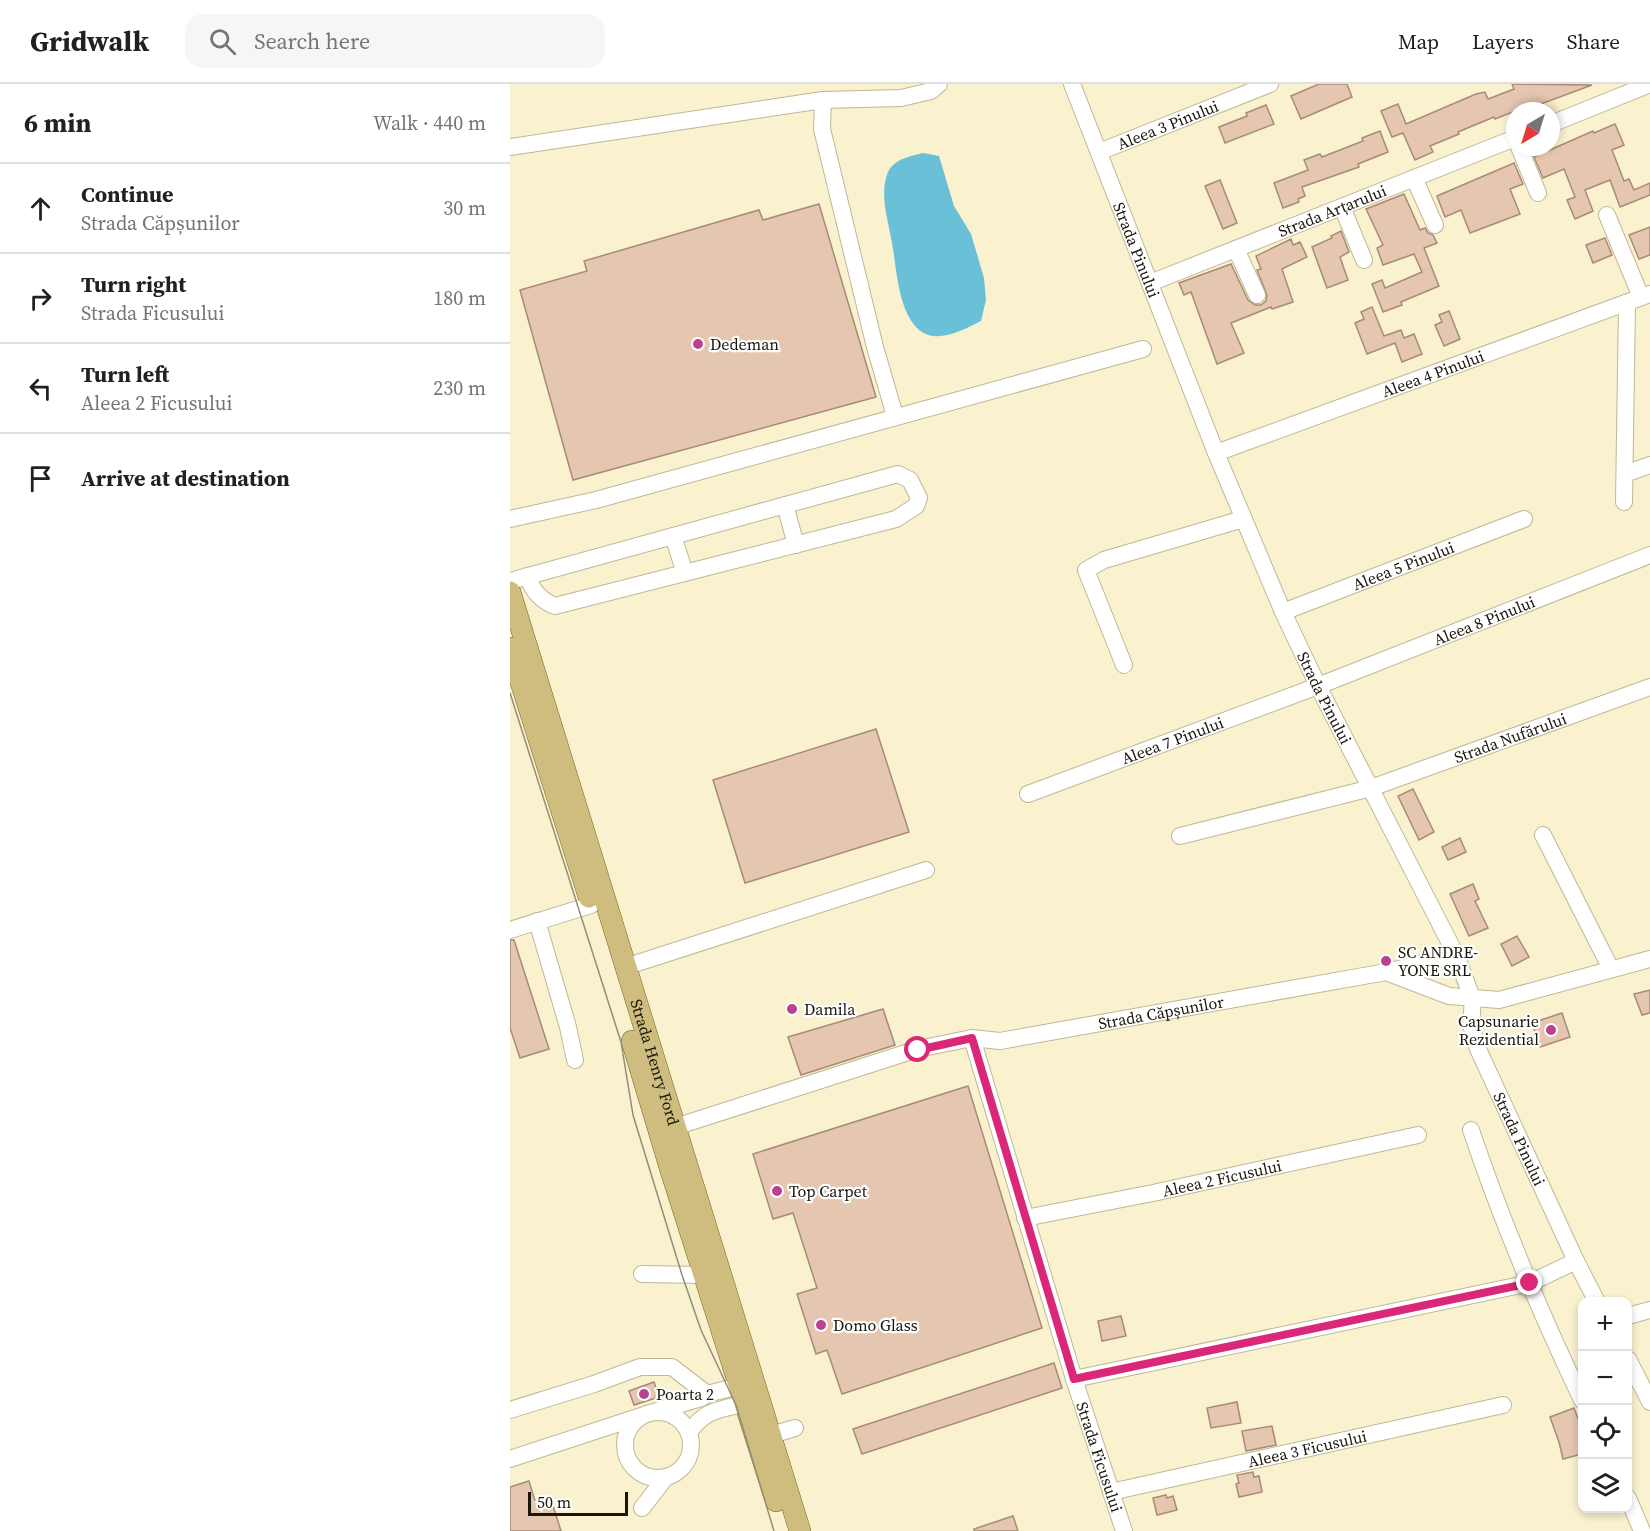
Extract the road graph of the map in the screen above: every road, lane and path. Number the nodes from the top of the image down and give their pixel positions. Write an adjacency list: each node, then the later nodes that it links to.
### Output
1 (939, 84): 5 (street)
2 (1072, 84): 9 (street, Strada Pinului)
3 (1270, 84): 9 (street, Aleea 3 Pinului)
4 (1650, 84): 6 (street)
5 (823, 100): 8 (street); 22 (street)
6 (1560, 120)
7 (1506, 142): 11 (street, Strada Arțarului)
8 (510, 146)
9 (1099, 152): 18 (street, Strada Pinului)
10 (1523, 156): 12 (street)
11 (1414, 178): 13 (street, Strada Arțarului); 15 (street)
12 (1538, 193)
13 (1342, 207): 16 (street, Strada Arțarului); 17 (street)
14 (1607, 215): 20 (street)
15 (1435, 225)
16 (1236, 249): 18 (street, Strada Arțarului); 19 (street)
17 (1364, 260)
18 (1150, 283): 23 (street, Strada Pinului)
19 (1257, 295)
20 (1639, 298): 23 (street, Aleea 4 Pinului); 25 (street)
21 (1143, 349): 22 (street)
22 (894, 416): 28 (street)
23 (1216, 453): 29 (street, Strada Pinului)
24 (1650, 465): 25 (street)
25 (1625, 474): 26 (street)
26 (1624, 502)
27 (785, 505): 31 (street); 32 (street); 32 (street)
28 (510, 519)
29 (1243, 519): 38 (street, Strada Pinului); 40 (street)
30 (1524, 519): 38 (street, Aleea 5 Pinului)
31 (674, 536): 34 (street); 35 (street)
32 (796, 545): 34 (street)
33 (1650, 555): 41 (street, Aleea 8 Pinului)
34 (685, 573): 35 (street)
35 (527, 576): 36 (street)
36 (510, 581)
37 (510, 592): 53 (main road, Strada Henry Ford)
38 (1283, 612): 41 (street, Strada Pinului)
39 (510, 648): 48 (main road, Strada Henry Ford)
40 (1124, 665)
41 (1318, 686): 43 (street, Strada Pinului); 44 (street, Aleea 7 Pinului)
42 (1650, 687): 43 (street, Strada Nufărului)
43 (1371, 788): 46 (street, Strada Nufărului); 51 (street, Strada Pinului)
44 (1028, 794)
45 (1543, 835): 54 (street)
46 (1180, 836)
47 (926, 870): 53 (street)
48 (591, 905): 49 (street); 65 (main road, Strada Henry Ford)
49 (537, 921): 50 (street); 58 (street)
50 (510, 930)
51 (1456, 955): 55 (street, Strada Căpșunilor); 56 (street, Strada Pinului)
52 (1650, 959): 54 (street)
53 (625, 967): 59 (main road, Strada Henry Ford)
54 (1611, 969): 56 (street)
55 (1386, 972): 56 (street); 57 (street, Strada Căpșunilor)
56 (1473, 1000): 63 (street, Strada Pinului)
57 (972, 1038): 59 (street, Strada Căpșunilor); 62 (street, Strada Ficusului)
58 (575, 1060)
59 (675, 1127): 81 (main road, Strada Henry Ford)
60 (1471, 1130): 66 (street)
61 (1418, 1135): 62 (street, Aleea 2 Ficusului)
62 (1025, 1218): 71 (street, Strada Ficusului)
63 (1576, 1261): 66 (street); 67 (street, Strada Pinului)
64 (642, 1274): 65 (street)
65 (704, 1275): 73 (main road, Strada Henry Ford)
66 (1530, 1283): 71 (street); 72 (street)
67 (1594, 1297)
68 (1650, 1310): 69 (street)
69 (1632, 1315)
70 (1632, 1367): 75 (street)
71 (1074, 1379): 86 (street, Strada Ficusului)
72 (1578, 1391)
73 (742, 1394): 74 (street); 80 (street); 89 (main road, Strada Henry Ford)
74 (704, 1396): 77 (street); 78 (street)
75 (1650, 1402)
76 (1503, 1405): 86 (street, Aleea 3 Ficusului)
77 (510, 1410)
78 (648, 1414): 80 (street); 82 (street); 83 (street)
79 (795, 1428): 81 (street)
80 (689, 1432): 85 (street)
81 (771, 1435): 90 (main road, Strada Henry Ford)
82 (625, 1442): 84 (street); 85 (street)
83 (510, 1458)
84 (618, 1469)
85 (666, 1477): 88 (street)
86 (1111, 1492): 91 (street, Strada Ficusului)
87 (1632, 1507): 92 (street)
88 (642, 1508)
89 (785, 1531)
90 (800, 1531)
91 (1125, 1531)
92 (1642, 1531)

